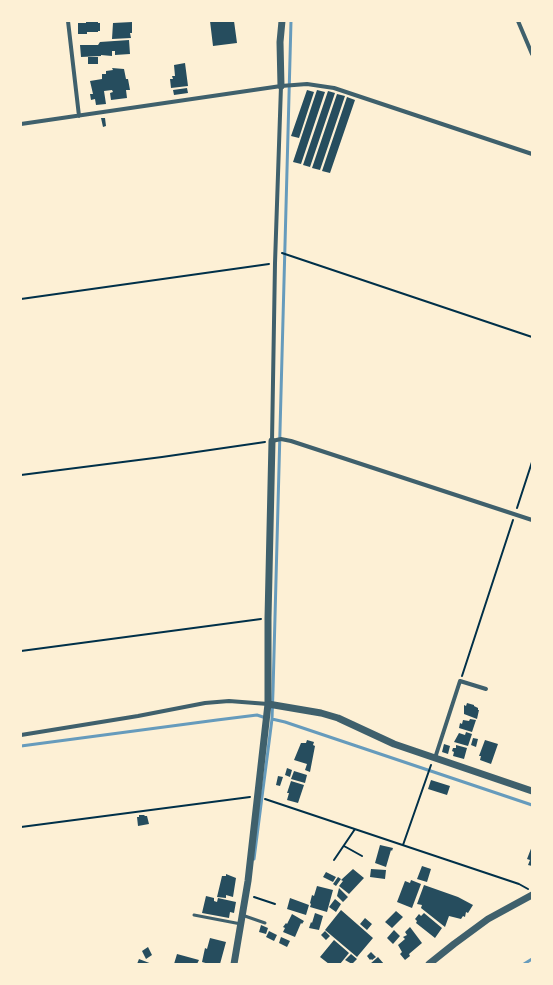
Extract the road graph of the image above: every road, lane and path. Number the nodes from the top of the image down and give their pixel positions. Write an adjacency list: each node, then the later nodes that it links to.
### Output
1 (67, 21): 6 (street)
2 (282, 21): 5 (street)
3 (518, 21): 4 (street)
4 (532, 54)
5 (281, 86): 6 (street); 8 (street); 9 (street)
6 (79, 116): 7 (street)
7 (21, 124)
8 (532, 154)
9 (275, 251): 10 (street); 12 (path)
10 (275, 263): 11 (path); 13 (street)
11 (21, 299)
12 (532, 337)
13 (272, 440): 15 (path); 16 (street); 18 (street)
14 (532, 462): 16 (path)
15 (21, 475)
16 (515, 514): 17 (street); 20 (path)
17 (532, 520)
18 (268, 618): 19 (path); 22 (street)
19 (21, 651)
20 (460, 681): 21 (street); 24 (street)
21 (486, 689)
22 (268, 704): 23 (street); 24 (street); 26 (street)
23 (21, 735)
24 (434, 758): 25 (street); 29 (path)
25 (532, 791)
26 (257, 796): 27 (path); 28 (path); 34 (street)
27 (21, 827)
28 (355, 829): 29 (path); 30 (path)
29 (404, 845): 33 (path)
30 (344, 846): 31 (path); 32 (path)
31 (362, 856)
32 (334, 860)
33 (532, 892)
34 (245, 894): 36 (path); 38 (street)
35 (532, 895): 42 (street)
36 (275, 904)
37 (194, 915): 40 (lane)
38 (242, 915): 39 (lane); 40 (street)
39 (265, 923)
40 (241, 924): 41 (street)
41 (234, 964)
42 (429, 964)

